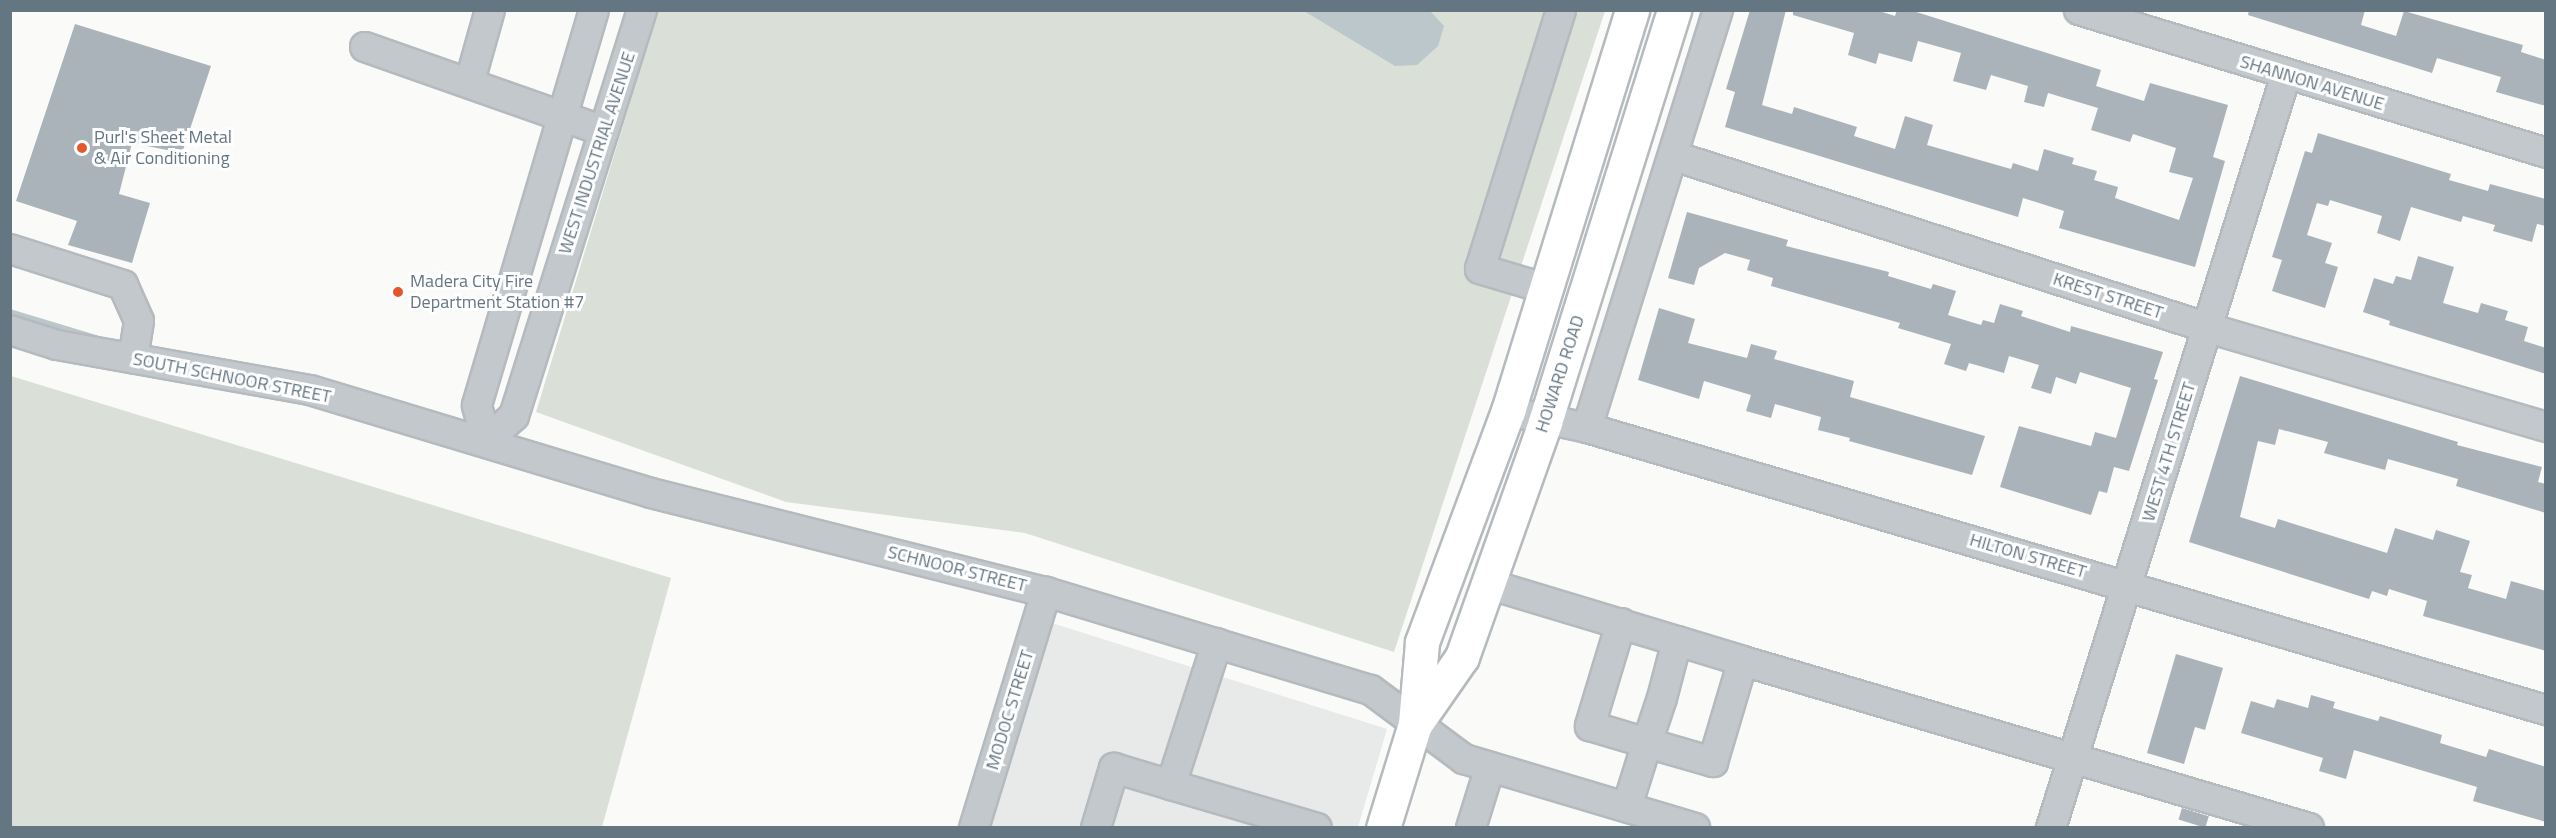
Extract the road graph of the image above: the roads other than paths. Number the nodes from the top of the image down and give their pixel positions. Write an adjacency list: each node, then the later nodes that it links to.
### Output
1 (490, 10): 12 (street)
2 (594, 10): 14 (street)
3 (642, 10): 15 (street, WEST INDUSTRIAL AVENUE)
4 (1561, 10): 19 (street)
5 (1632, 10): 19 (main road, HOWARD ROAD)
6 (1654, 10): 13 (main road)
7 (1674, 10): 13 (main road, HOWARD ROAD)
8 (1718, 10): 17 (street)
9 (2079, 10): 11 (street, SHANNON AVENUE)
10 (365, 47): 12 (street)
11 (2286, 75): 16 (street, SHANNON AVENUE); 20 (street, WEST 4TH STREET)
12 (470, 81): 14 (street)
13 (1645, 104): 24 (main road, HOWARD ROAD)
14 (563, 115): 15 (street); 27 (street)
15 (604, 131): 27 (street, WEST INDUSTRIAL AVENUE)
16 (2546, 153)
17 (1674, 156): 20 (street, KREST STREET); 26 (street)
18 (10, 249): 22 (street)
19 (1547, 289): 23 (main road, HOWARD ROAD)
20 (2208, 328): 25 (street, KREST STREET); 29 (street, WEST 4TH STREET)
21 (10, 330): 22 (street, SOUTH SCHNOOR STREET)
22 (133, 358): 27 (street, SOUTH SCHNOOR STREET)
23 (1508, 411): 24 (street, HILTON STREET); 36 (main road, HOWARD ROAD)
24 (1545, 422): 26 (street, HILTON STREET); 28 (main road, HOWARD ROAD)
25 (2546, 427)
26 (1587, 428): 29 (street, HILTON STREET)
27 (487, 441): 30 (street, SCHNOOR STREET)
28 (1488, 584): 31 (street); 36 (main road, HOWARD ROAD)
29 (2127, 585): 35 (street, HILTON STREET); 38 (street, WEST 4TH STREET)
30 (1046, 592): 33 (street, SCHNOOR STREET); 43 (street, MODOC STREET)
31 (1621, 623): 32 (street); 37 (street)
32 (1677, 641): 34 (street); 37 (street)
33 (1217, 643): 36 (street, SCHNOOR STREET); 40 (street)
34 (1743, 661): 37 (street); 38 (street)
35 (2546, 710)
36 (1415, 724): 39 (street, SCHNOOR STREET); 45 (main road, HOWARD ROAD)
37 (1647, 743): 41 (street)
38 (2074, 757): 48 (street, WEST 4TH STREET); 49 (street)
39 (1490, 767): 41 (street, SCHNOOR STREET); 46 (street)
40 (1171, 785): 42 (street); 44 (street)
41 (1626, 807): 47 (street, SCHNOOR STREET)
42 (1307, 826)
43 (974, 828)
44 (1096, 828)
45 (1383, 828)
46 (1471, 828)
47 (1695, 828)
48 (2051, 828)
49 (2309, 828)

